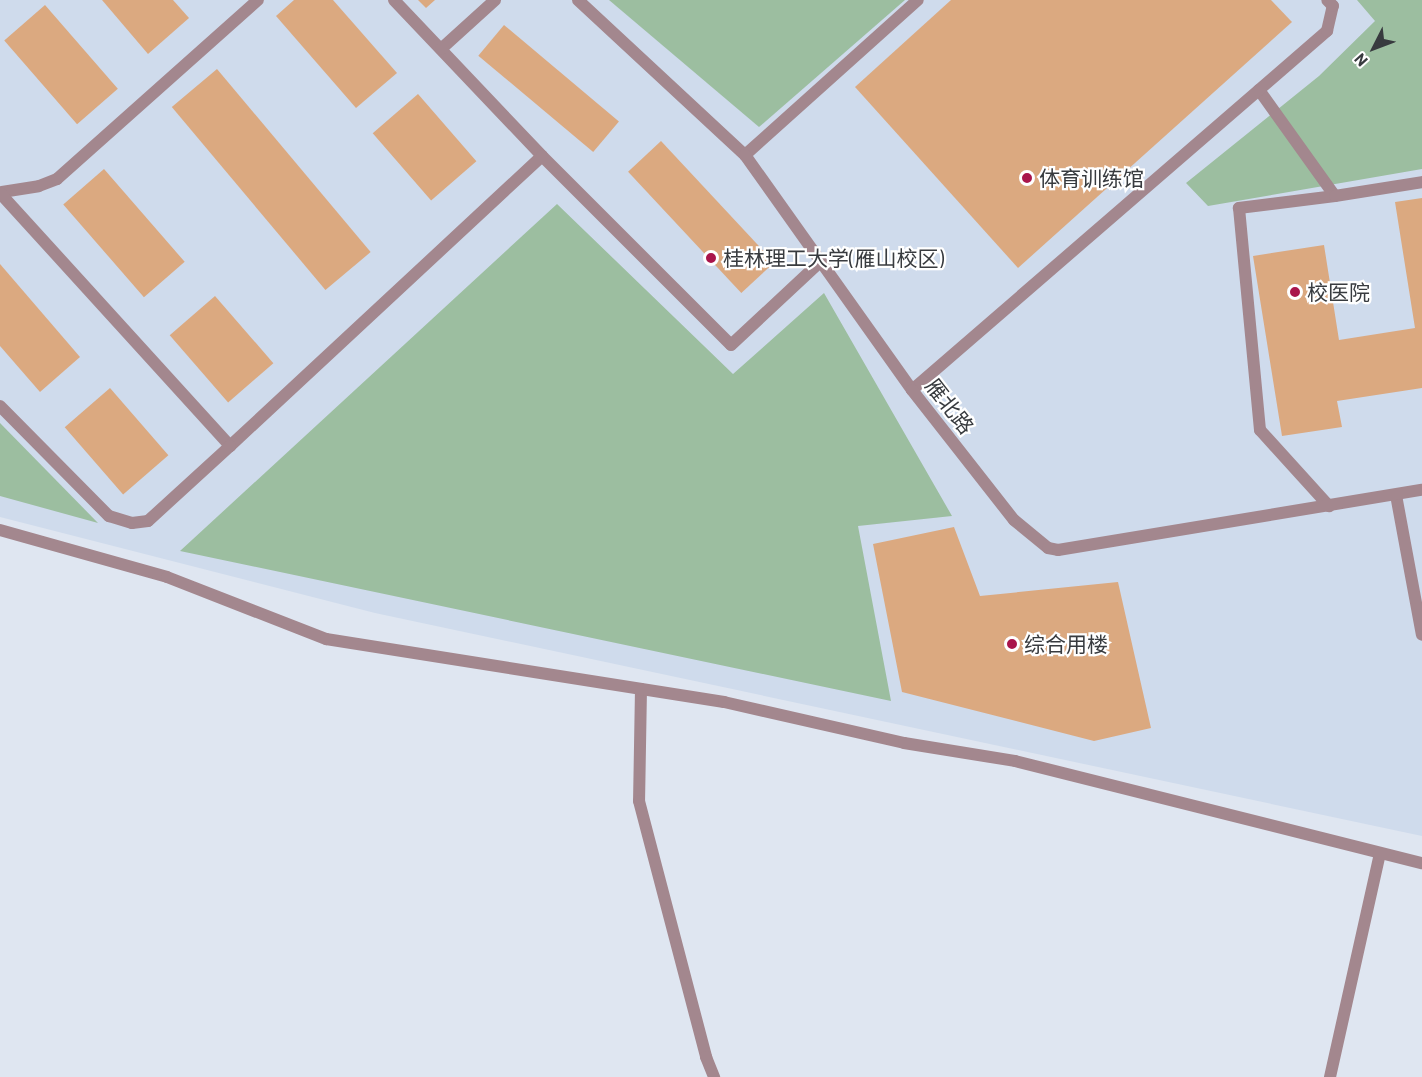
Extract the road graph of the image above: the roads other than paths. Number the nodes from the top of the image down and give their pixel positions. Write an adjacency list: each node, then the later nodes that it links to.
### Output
1 (258, 0): 12 (street)
2 (394, 0): 7 (street)
3 (495, 0): 7 (street)
4 (578, 0): 9 (street, 雁北路)
5 (918, 0): 9 (street)
6 (1327, 0): 8 (street)
7 (441, 49): 10 (street)
8 (1259, 90): 13 (street); 15 (street)
9 (745, 155): 14 (street, 雁北路)
10 (542, 156): 14 (street); 17 (street)
11 (1422, 182): 13 (street)
12 (1, 193): 17 (street)
13 (1335, 196): 20 (street)
14 (821, 261): 15 (street, 雁北路)
15 (912, 390): 20 (street, 雁北路)
16 (0, 406): 17 (street)
17 (230, 446)
18 (1422, 490): 19 (street, 雁北路)
19 (1396, 495): 20 (street, 雁北路); 22 (street)
20 (1329, 506)
21 (0, 530): 23 (street)
22 (1422, 635)
23 (640, 689): 24 (street); 26 (street)
24 (1380, 854): 25 (street); 27 (street)
25 (1422, 863)
26 (714, 1077)
27 (1330, 1077)

